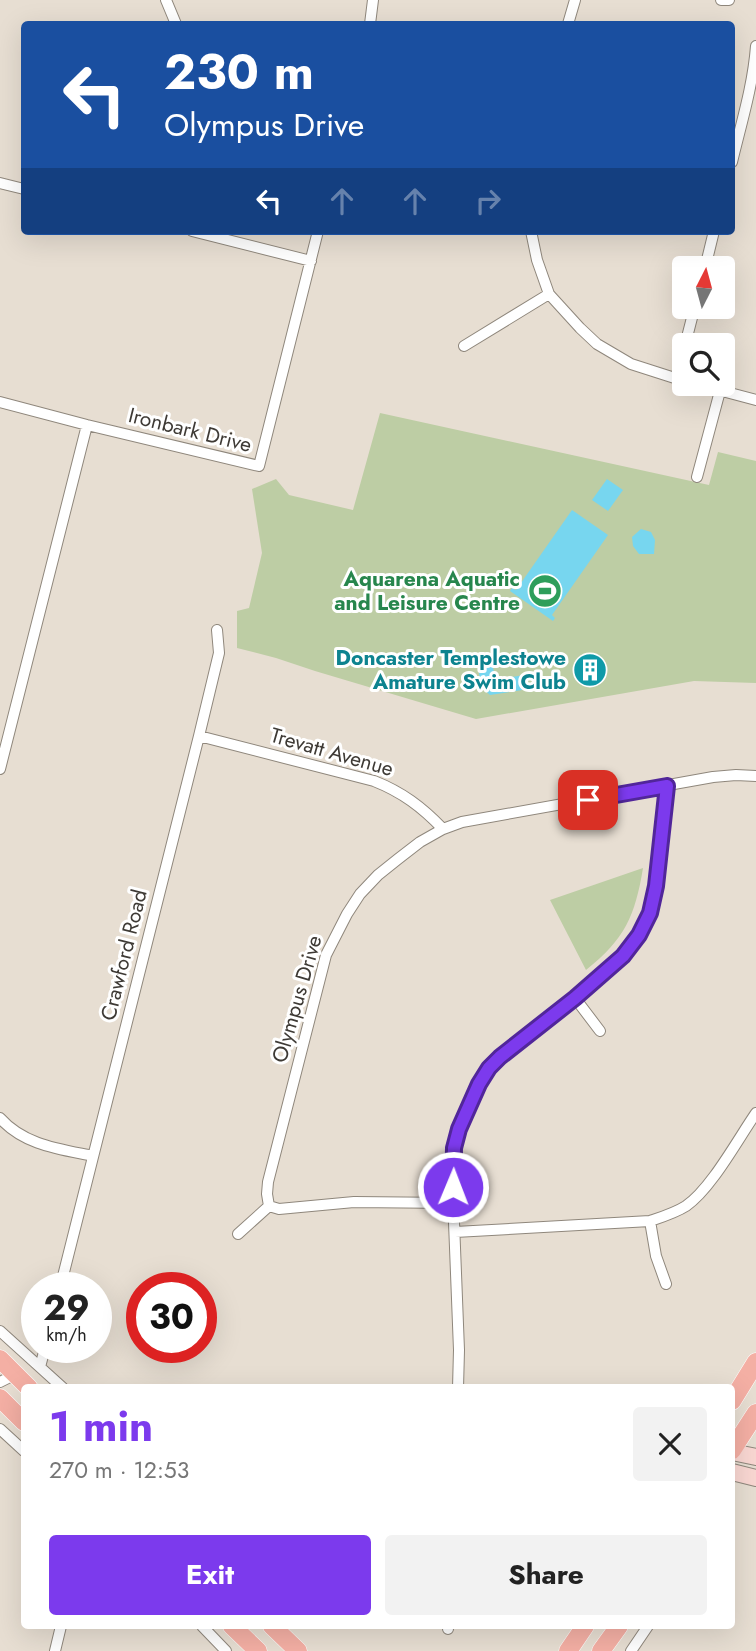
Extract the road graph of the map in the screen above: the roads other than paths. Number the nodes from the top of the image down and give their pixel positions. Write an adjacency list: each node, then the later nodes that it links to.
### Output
1 (166, 0): 6 (street)
2 (373, 0): 7 (street)
3 (575, 0): 8 (street)
4 (721, 0): 5 (street)
5 (729, 0)
6 (175, 21)
7 (370, 21)
8 (569, 21)
9 (756, 46): 10 (street)
10 (735, 150)
11 (0, 183): 12 (street)
12 (21, 188)
13 (208, 235): 18 (street)
14 (317, 235): 18 (street, Ironbark Drive)
15 (532, 235): 19 (street)
16 (713, 235): 17 (street)
17 (708, 256)
18 (311, 261): 26 (street, Ironbark Drive)
19 (549, 294): 20 (street); 21 (street)
20 (464, 346)
21 (672, 377)
22 (735, 395): 24 (street)
23 (719, 396): 27 (street)
24 (756, 400)
25 (0, 401): 26 (street, Ironbark Drive)
26 (86, 425): 30 (street)
27 (697, 477)
28 (217, 630): 29 (street, Crawford Road)
29 (199, 736): 33 (street, Trevatt Avenue); 38 (street, Crawford Road)
30 (0, 769)
31 (756, 776): 32 (street, Olympus Drive)
32 (667, 786): 33 (street, Olympus Drive); 34 (street)
33 (443, 828): 40 (street, Olympus Drive)
34 (575, 998): 35 (street); 39 (street)
35 (600, 1031)
36 (756, 1113): 41 (street)
37 (0, 1118): 38 (street)
38 (93, 1156): 44 (street, Crawford Road)
39 (453, 1203): 40 (street); 42 (street)
40 (269, 1206): 43 (street)
41 (650, 1221): 42 (street); 45 (street)
42 (455, 1232): 53 (street)
43 (238, 1234)
44 (64, 1272)
45 (666, 1284)
46 (0, 1331): 50 (street)
47 (0, 1359): 51 (main road)
48 (756, 1362): 54 (main road)
49 (41, 1363): 50 (street)
50 (40, 1367): 52 (street)
51 (8, 1378)
52 (57, 1384)
53 (458, 1384)
54 (735, 1396)
55 (0, 1398): 57 (main road)
56 (756, 1413): 59 (main road)
57 (21, 1419)
58 (0, 1429): 60 (street)
59 (735, 1446)
60 (21, 1448)
61 (735, 1452): 62 (main road)
62 (756, 1458)
63 (735, 1473): 64 (main road)
64 (756, 1478)
65 (60, 1629): 72 (street)
66 (205, 1629): 73 (street)
67 (275, 1629): 75 (main road)
68 (583, 1629): 76 (main road)
69 (617, 1629): 77 (main road)
70 (646, 1629): 78 (street)
71 (237, 1637): 74 (main road)
72 (55, 1651)
73 (226, 1651)
74 (258, 1651)
75 (298, 1651)
76 (568, 1651)
77 (601, 1651)
78 (631, 1651)

